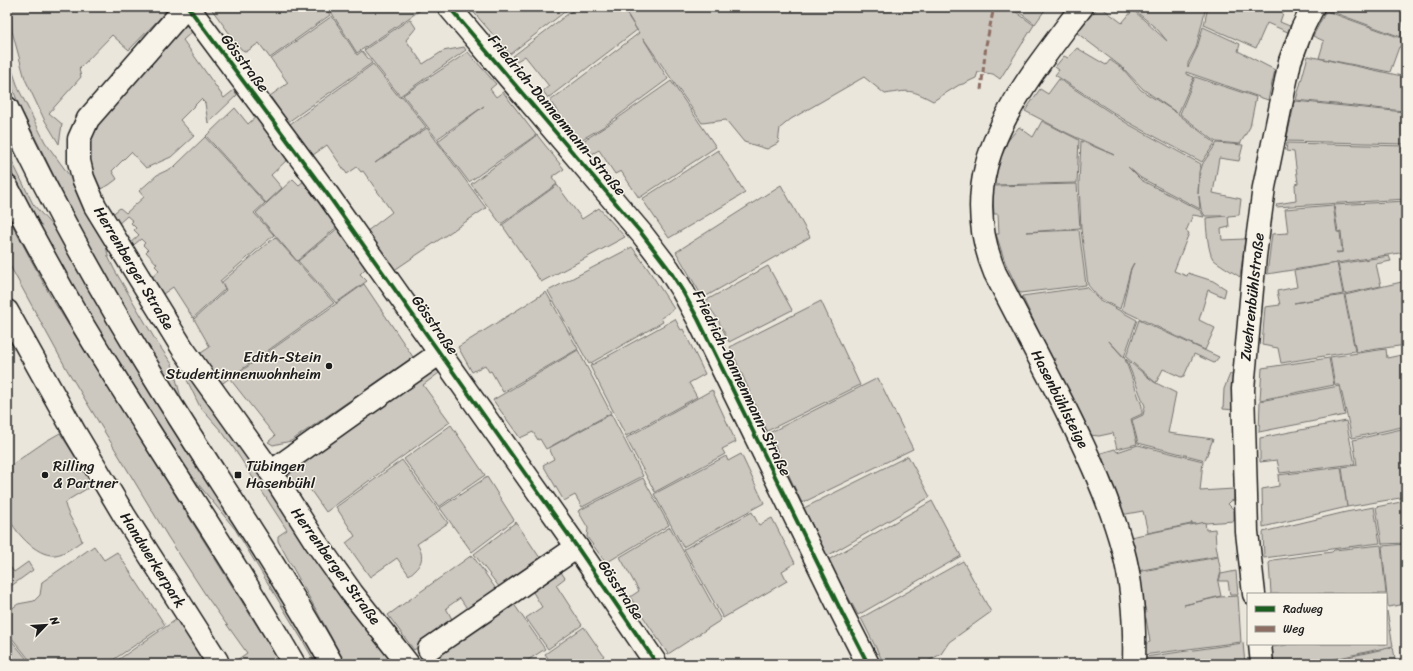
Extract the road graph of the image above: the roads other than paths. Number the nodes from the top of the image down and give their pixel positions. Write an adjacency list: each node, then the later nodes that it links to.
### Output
1 (187, 7): 8 (street, Gösstraße); 9 (street, Herrenberger Straße)
2 (449, 7): 19 (street, Friedrich-Dannenmann-Straße)
3 (1082, 7): 20 (street, Hasenbühlsteige)
4 (1314, 7): 11 (street, Zwehrenbühlstraße)
5 (7, 108): 17 (street)
6 (7, 187): 16 (street)
7 (7, 311): 14 (street, Handwerkerpark)
8 (440, 353): 9 (street, Gösstraße); 10 (street, Gösstraße)
9 (271, 472): 18 (street, Herrenberger Straße)
10 (577, 547): 13 (street); 15 (street, Gösstraße)
11 (1254, 593)
12 (1260, 645): 21 (street)
13 (430, 649)
14 (217, 661)
15 (655, 662)
16 (294, 664)
17 (332, 664)
18 (408, 664)
19 (868, 664)
20 (1134, 664)
21 (1262, 664)

